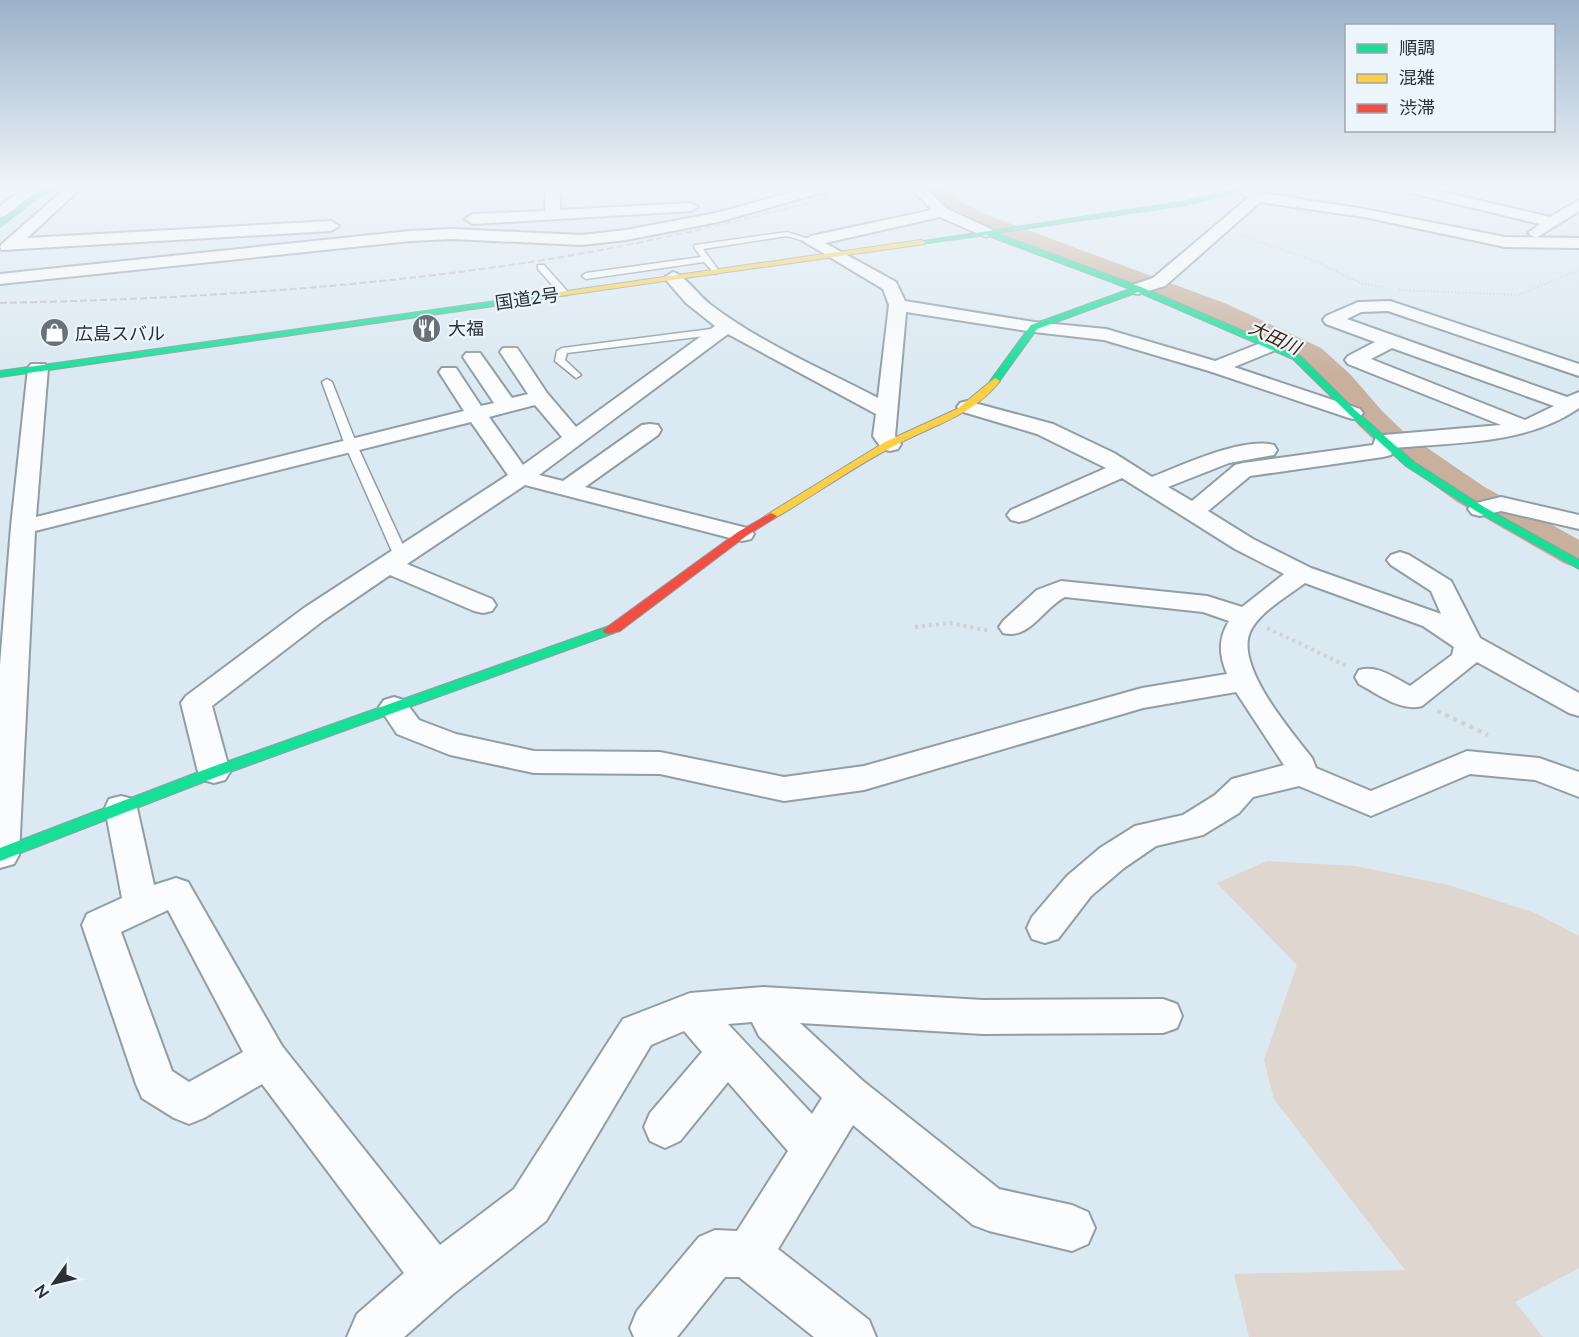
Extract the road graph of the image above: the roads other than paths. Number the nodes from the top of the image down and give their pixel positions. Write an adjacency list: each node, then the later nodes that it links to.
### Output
1 (307, 248): 15 (street)
2 (699, 248): 10 (lane)
3 (823, 248): 8 (street)
4 (871, 248): 8 (main road, 国道2号)
5 (1030, 248): 16 (main road)
6 (1197, 248): 16 (street)
7 (1558, 248): 9 (street)
8 (831, 254): 12 (main road, 国道2号); 18 (street)
9 (1579, 255)
10 (707, 259): 12 (lane); 13 (lane)
11 (542, 267): 17 (lane)
12 (715, 271): 14 (main road, 国道2号)
13 (586, 276)
14 (673, 277): 17 (main road, 国道2号); 19 (street)
15 (0, 279)
16 (1138, 289): 20 (main road); 23 (main road)
17 (564, 293): 21 (main road, 国道2号)
18 (898, 304): 20 (street); 38 (street)
19 (727, 326): 32 (lane); 38 (street); 43 (street)
20 (1034, 327): 27 (street); 37 (main road)
21 (224, 340): 26 (main road, 国道2号); 28 (main road, 国道2号)
22 (1391, 341): 29 (street); 35 (street); 41 (street)
23 (1271, 345): 27 (street); 39 (main road)
24 (510, 352): 34 (street)
25 (473, 357): 36 (street)
26 (0, 366)
27 (1216, 367): 39 (street)
28 (39, 368): 31 (main road, 国道2号); 55 (street)
29 (1579, 370)
30 (448, 372): 40 (street)
31 (0, 374)
32 (576, 375)
33 (327, 382): 46 (lane)
34 (540, 397): 36 (street); 43 (street)
35 (1574, 402): 41 (street)
36 (507, 405): 40 (street)
37 (967, 407): 45 (main road); 47 (street)
38 (888, 412): 45 (street)
39 (1353, 413): 44 (main road)
40 (476, 414): 46 (street); 48 (street)
41 (1525, 427): 44 (street)
42 (650, 430): 50 (street)
43 (580, 434): 48 (street)
44 (1384, 442): 49 (street); 51 (main road); 52 (street)
45 (890, 444): 56 (main road)
46 (351, 445): 55 (street); 58 (lane)
47 (1122, 469): 49 (street); 53 (street)
48 (521, 477): 50 (street); 58 (street)
49 (1149, 486): 52 (street)
50 (567, 489): 56 (street)
51 (1480, 509): 54 (street); 59 (main road)
52 (1193, 512): 60 (street)
53 (1019, 515)
54 (1579, 522)
55 (23, 527): 73 (street)
56 (742, 534): 68 (main road)
57 (1400, 560): 64 (street)
58 (394, 561): 61 (street); 69 (street)
59 (1579, 565)
60 (1302, 573): 62 (street); 64 (street)
61 (483, 605)
62 (1246, 618): 63 (street); 66 (street)
63 (1013, 627)
64 (1469, 644): 65 (street); 67 (street)
65 (1369, 677)
66 (1243, 681): 68 (street); 70 (street)
67 (1579, 706)
68 (394, 707): 69 (main road)
69 (214, 772): 72 (main road)
70 (1296, 772): 71 (street); 75 (street)
71 (1579, 784)
72 (121, 808): 73 (main road); 74 (street)
73 (1, 855)
74 (141, 905): 80 (street); 80 (street)
75 (1045, 928)
76 (763, 1004): 77 (street); 78 (street); 81 (street)
77 (690, 1010): 79 (street); 86 (street)
78 (1163, 1016)
79 (728, 1052): 82 (street); 83 (street)
80 (268, 1059): 86 (street)
81 (848, 1095): 83 (street); 84 (street)
82 (665, 1126)
83 (814, 1148): 85 (street)
84 (1071, 1228)
85 (748, 1255): 87 (street); 89 (street)
86 (436, 1277): 88 (street)
87 (654, 1328)
88 (371, 1337)
89 (852, 1337)

